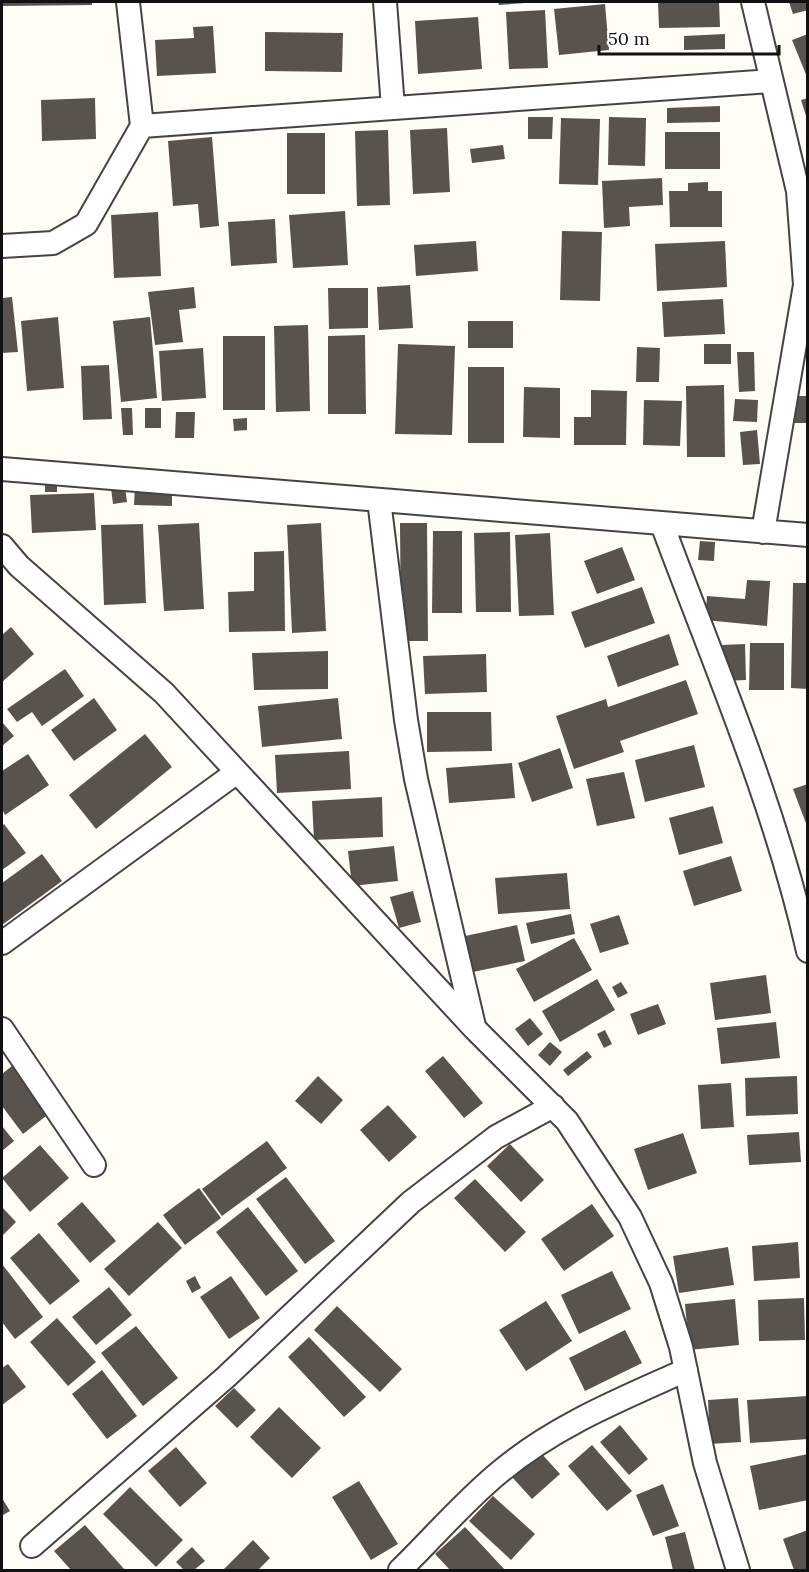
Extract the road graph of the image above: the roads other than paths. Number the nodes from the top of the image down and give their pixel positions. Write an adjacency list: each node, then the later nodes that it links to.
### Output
1 (128, 2): 6 (street)
2 (385, 2): 5 (street)
3 (753, 2): 4 (street)
4 (771, 81): 5 (street); 11 (street)
5 (393, 108): 6 (street)
6 (142, 126): 7 (street)
7 (2, 246)
8 (2, 469): 9 (street)
9 (379, 500): 10 (street); 17 (street)
10 (662, 524): 11 (street); 16 (street)
11 (763, 532): 12 (street)
12 (807, 535)
13 (2, 546): 14 (street)
14 (237, 771): 15 (street); 17 (street)
15 (2, 943)
16 (807, 951)
17 (474, 1028): 19 (street)
18 (2, 1029): 20 (street)
19 (553, 1106): 21 (street); 22 (street)
20 (94, 1165)
21 (686, 1370): 23 (street); 24 (street)
22 (32, 1546)
23 (400, 1570)
24 (738, 1570)

